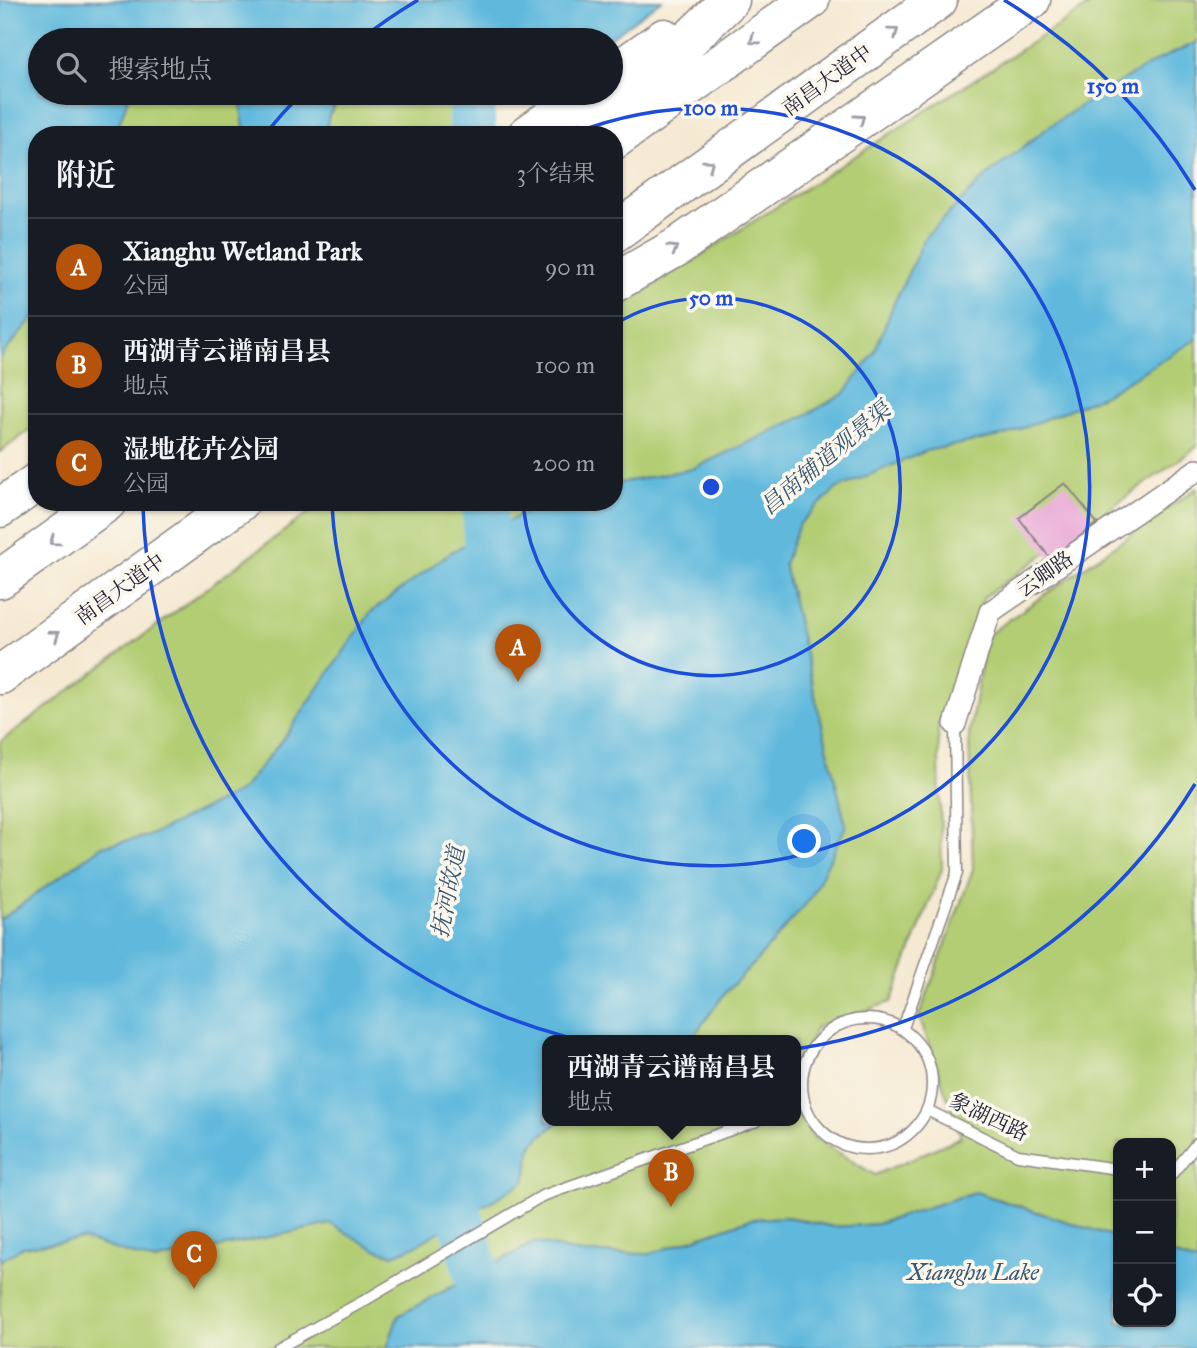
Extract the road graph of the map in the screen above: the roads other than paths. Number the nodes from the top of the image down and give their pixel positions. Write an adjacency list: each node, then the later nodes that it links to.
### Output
1 (717, 0): 6 (highway)
2 (730, 0): 7 (highway)
3 (810, 0): 12 (highway, one-way to 12)
4 (938, 0): 13 (highway, 南昌大道中, one-way to 4)
5 (1031, 0): 14 (highway, one-way to 5)
6 (623, 67)
7 (623, 104)
8 (569, 105): 10 (highway)
9 (622, 105): 11 (highway)
10 (539, 126)
11 (600, 126)
12 (623, 134)
13 (623, 227)
14 (623, 278)
15 (1197, 470): 22 (street, 云卿路)
16 (28, 488): 17 (highway)
17 (0, 508)
18 (94, 511): 20 (highway, one-way to 20)
19 (228, 511): 21 (highway, 南昌大道中, one-way to 19)
20 (0, 579)
21 (0, 675)
22 (955, 724): 23 (lane)
23 (903, 1028): 24 (lane); 26 (lane)
24 (801, 1089)
25 (801, 1107): 26 (lane)
26 (928, 1110): 29 (lane, 象湖西路)
27 (742, 1126): 31 (lane)
28 (1197, 1143): 30 (lane)
29 (1113, 1168)
30 (1176, 1169)
31 (278, 1348)

